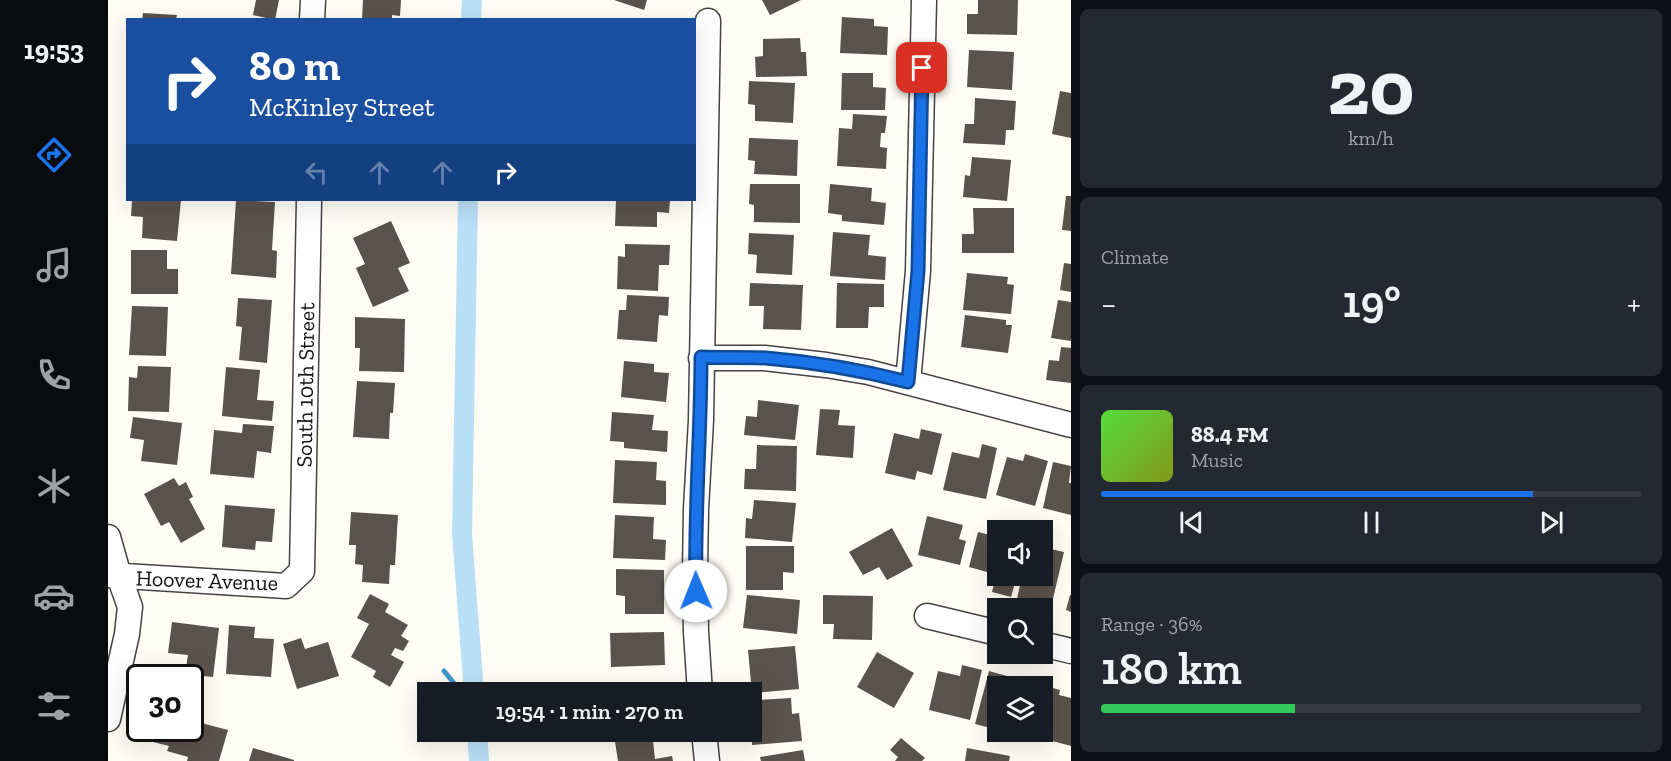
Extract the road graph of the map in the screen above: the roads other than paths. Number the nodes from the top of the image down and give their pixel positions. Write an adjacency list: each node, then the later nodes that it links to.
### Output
1 (313, 0): 3 (street)
2 (924, 0): 7 (street)
3 (312, 18)
4 (708, 21): 6 (street)
5 (309, 201): 10 (street, South 10th Street)
6 (701, 357): 7 (street); 16 (street)
7 (908, 382): 8 (street)
8 (1071, 425)
9 (108, 537): 11 (street)
10 (302, 571): 11 (street, Hoover Avenue)
11 (113, 576): 17 (street)
12 (927, 616): 13 (street)
13 (987, 630)
14 (1053, 647): 15 (street)
15 (1071, 651)
16 (699, 682)
17 (108, 719)
18 (705, 742): 19 (street)
19 (707, 761)

